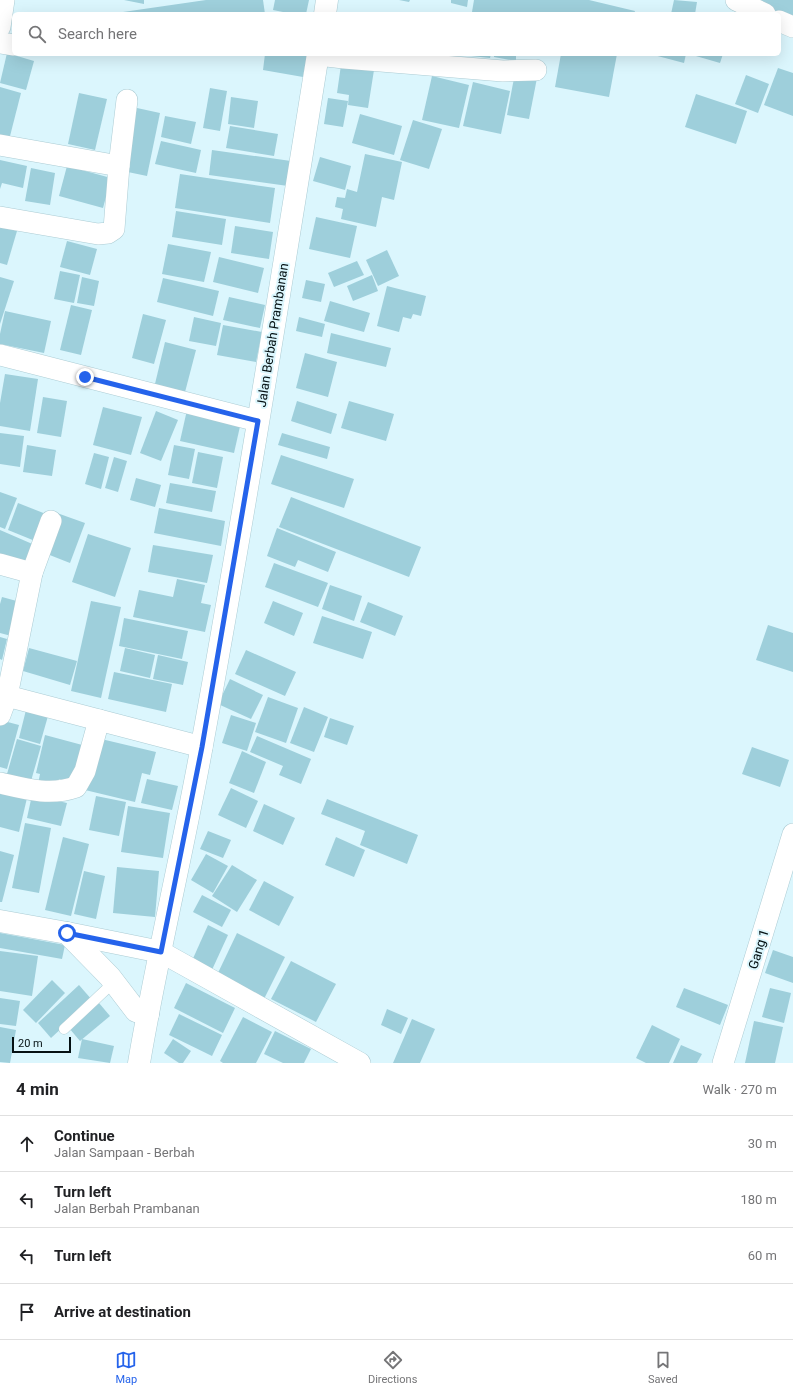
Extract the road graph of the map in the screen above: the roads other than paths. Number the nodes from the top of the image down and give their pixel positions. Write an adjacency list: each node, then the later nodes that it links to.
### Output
1 (4, 0): 7 (street)
2 (327, 0): 4 (main road)
3 (736, 0): 5 (street)
4 (325, 12)
5 (761, 12)
6 (781, 22): 8 (street)
7 (0, 27)
8 (793, 27)
9 (0, 43): 10 (street)
10 (12, 45)
11 (318, 56): 19 (main road, Jalan Berbah Prambanan)
12 (331, 56): 13 (street)
13 (536, 70)
14 (127, 100): 16 (street)
15 (0, 145): 16 (street)
16 (119, 166): 17 (street)
17 (0, 218)
18 (1, 359): 19 (street)
19 (258, 421): 25 (main road, Jalan Berbah Prambanan)
20 (52, 521): 22 (street)
21 (0, 564): 22 (street)
22 (32, 573): 23 (street)
23 (3, 705): 24 (street)
24 (99, 720): 25 (street); 26 (street)
25 (202, 747): 30 (main road, Jalan Berbah Prambanan)
26 (0, 783)
27 (793, 834): 36 (street, Gang 1)
28 (0, 921): 29 (main road)
29 (67, 933): 30 (main road); 31 (main road)
30 (161, 952): 32 (main road, Jalan Berbah Prambanan); 35 (street)
31 (114, 982): 32 (main road); 33 (lane)
32 (148, 1014): 34 (main road, Jalan Berbah Prambanan)
33 (64, 1029)
34 (139, 1063)
35 (360, 1063)
36 (723, 1063)

